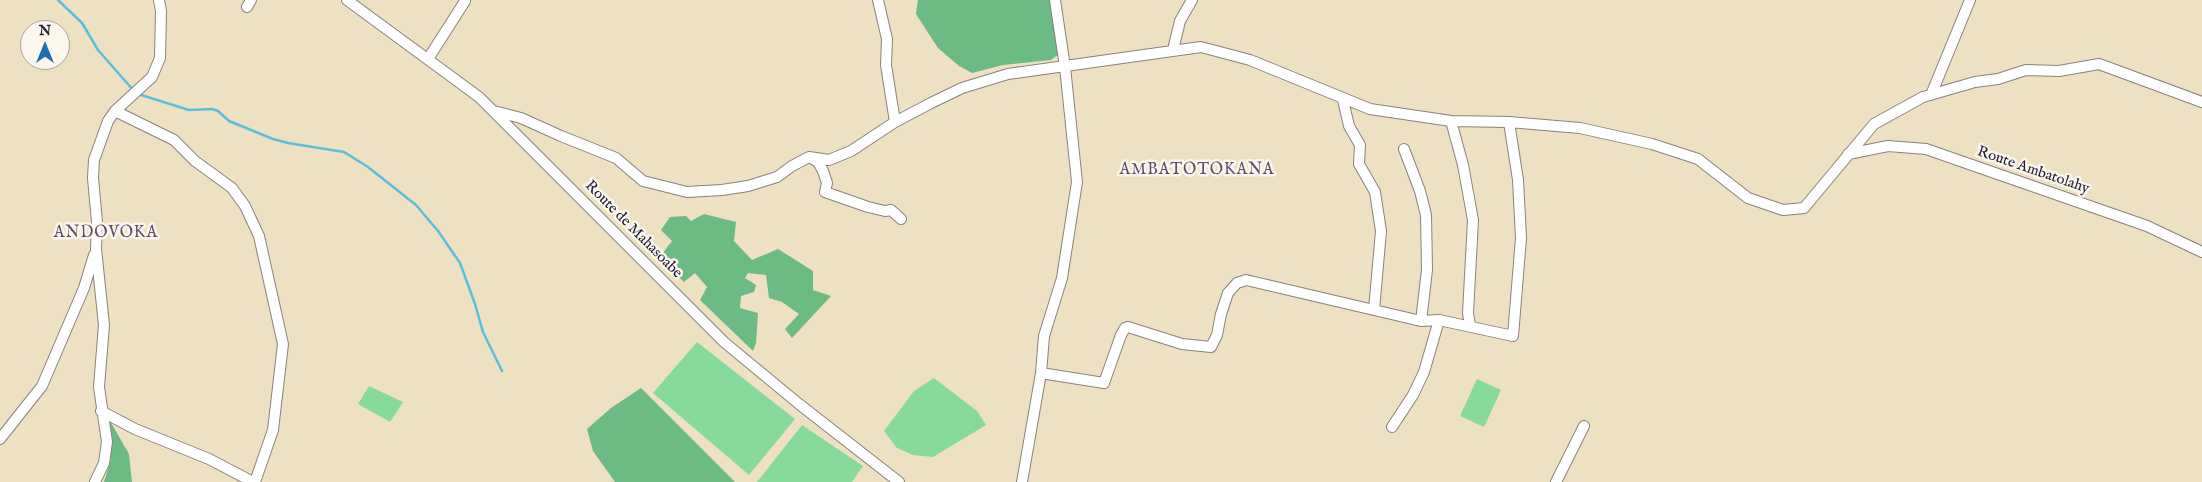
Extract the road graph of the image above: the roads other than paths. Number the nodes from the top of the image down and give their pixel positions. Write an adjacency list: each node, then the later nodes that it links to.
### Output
1 (159, 0): 14 (street)
2 (346, 0): 9 (street, Route de Mahasoabe)
3 (878, 0): 17 (street)
4 (1055, 0): 10 (street)
5 (1192, 0): 8 (street)
6 (1970, 0): 11 (street)
7 (465, 1): 9 (street)
8 (1173, 50): 10 (street); 12 (street)
9 (428, 59): 15 (street, Route de Mahasoabe)
10 (1066, 67): 17 (street); 29 (street)
11 (1932, 95): 13 (street); 20 (street)
12 (1343, 100): 16 (street); 25 (street)
13 (2202, 102)
14 (115, 111): 23 (street); 35 (street)
15 (494, 111): 21 (street); 36 (street, Route de Mahasoabe)
16 (1451, 121): 18 (street); 28 (street)
17 (895, 122): 21 (street)
18 (1510, 122): 20 (street); 28 (street)
19 (1404, 149): 27 (street)
20 (1848, 154): 24 (street, Route Ambatolahy)
21 (809, 157): 22 (street)
22 (900, 219)
23 (96, 250): 30 (street); 33 (street)
24 (2202, 252)
25 (1374, 310): 27 (street); 29 (street)
26 (1439, 320): 27 (street); 28 (street); 32 (street)
27 (1421, 321)
28 (1470, 325)
29 (1041, 373): 37 (street)
30 (101, 411): 34 (street); 35 (street)
31 (1584, 426): 38 (street)
32 (1392, 427)
33 (0, 439)
34 (95, 482)
35 (254, 482)
36 (899, 482)
37 (1022, 482)
38 (1556, 482)

